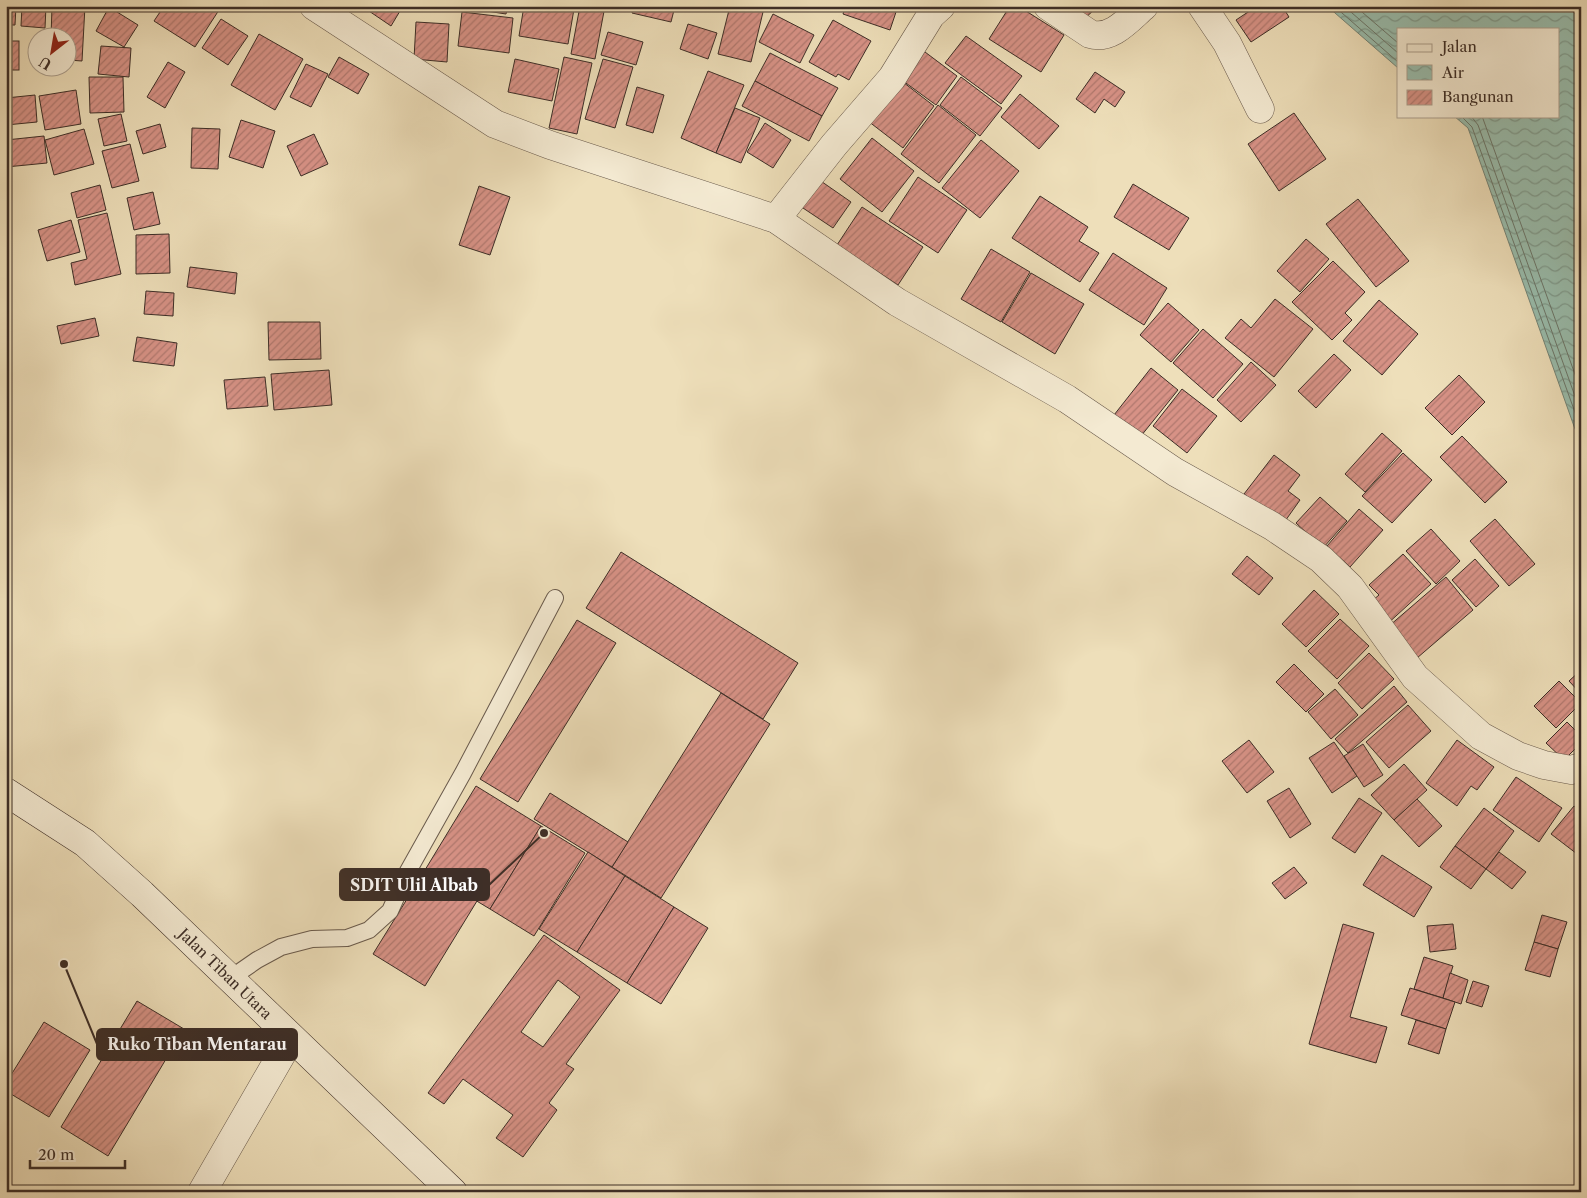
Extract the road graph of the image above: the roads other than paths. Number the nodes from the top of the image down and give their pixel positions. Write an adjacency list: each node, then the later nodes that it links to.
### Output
1 (314, 6): 7 (street)
2 (941, 6): 7 (street)
3 (1048, 6): 4 (street)
4 (1144, 6)
5 (1202, 6): 6 (street)
6 (1260, 109)
7 (776, 219): 9 (street)
8 (555, 598): 11 (lane)
9 (1581, 767)
10 (6, 792): 11 (street, Jalan Tiban Utara)
11 (231, 978): 12 (street, Jalan Tiban Utara)
12 (292, 1038): 13 (street); 14 (street, Jalan Tiban Utara)
13 (202, 1192)
14 (454, 1192)

